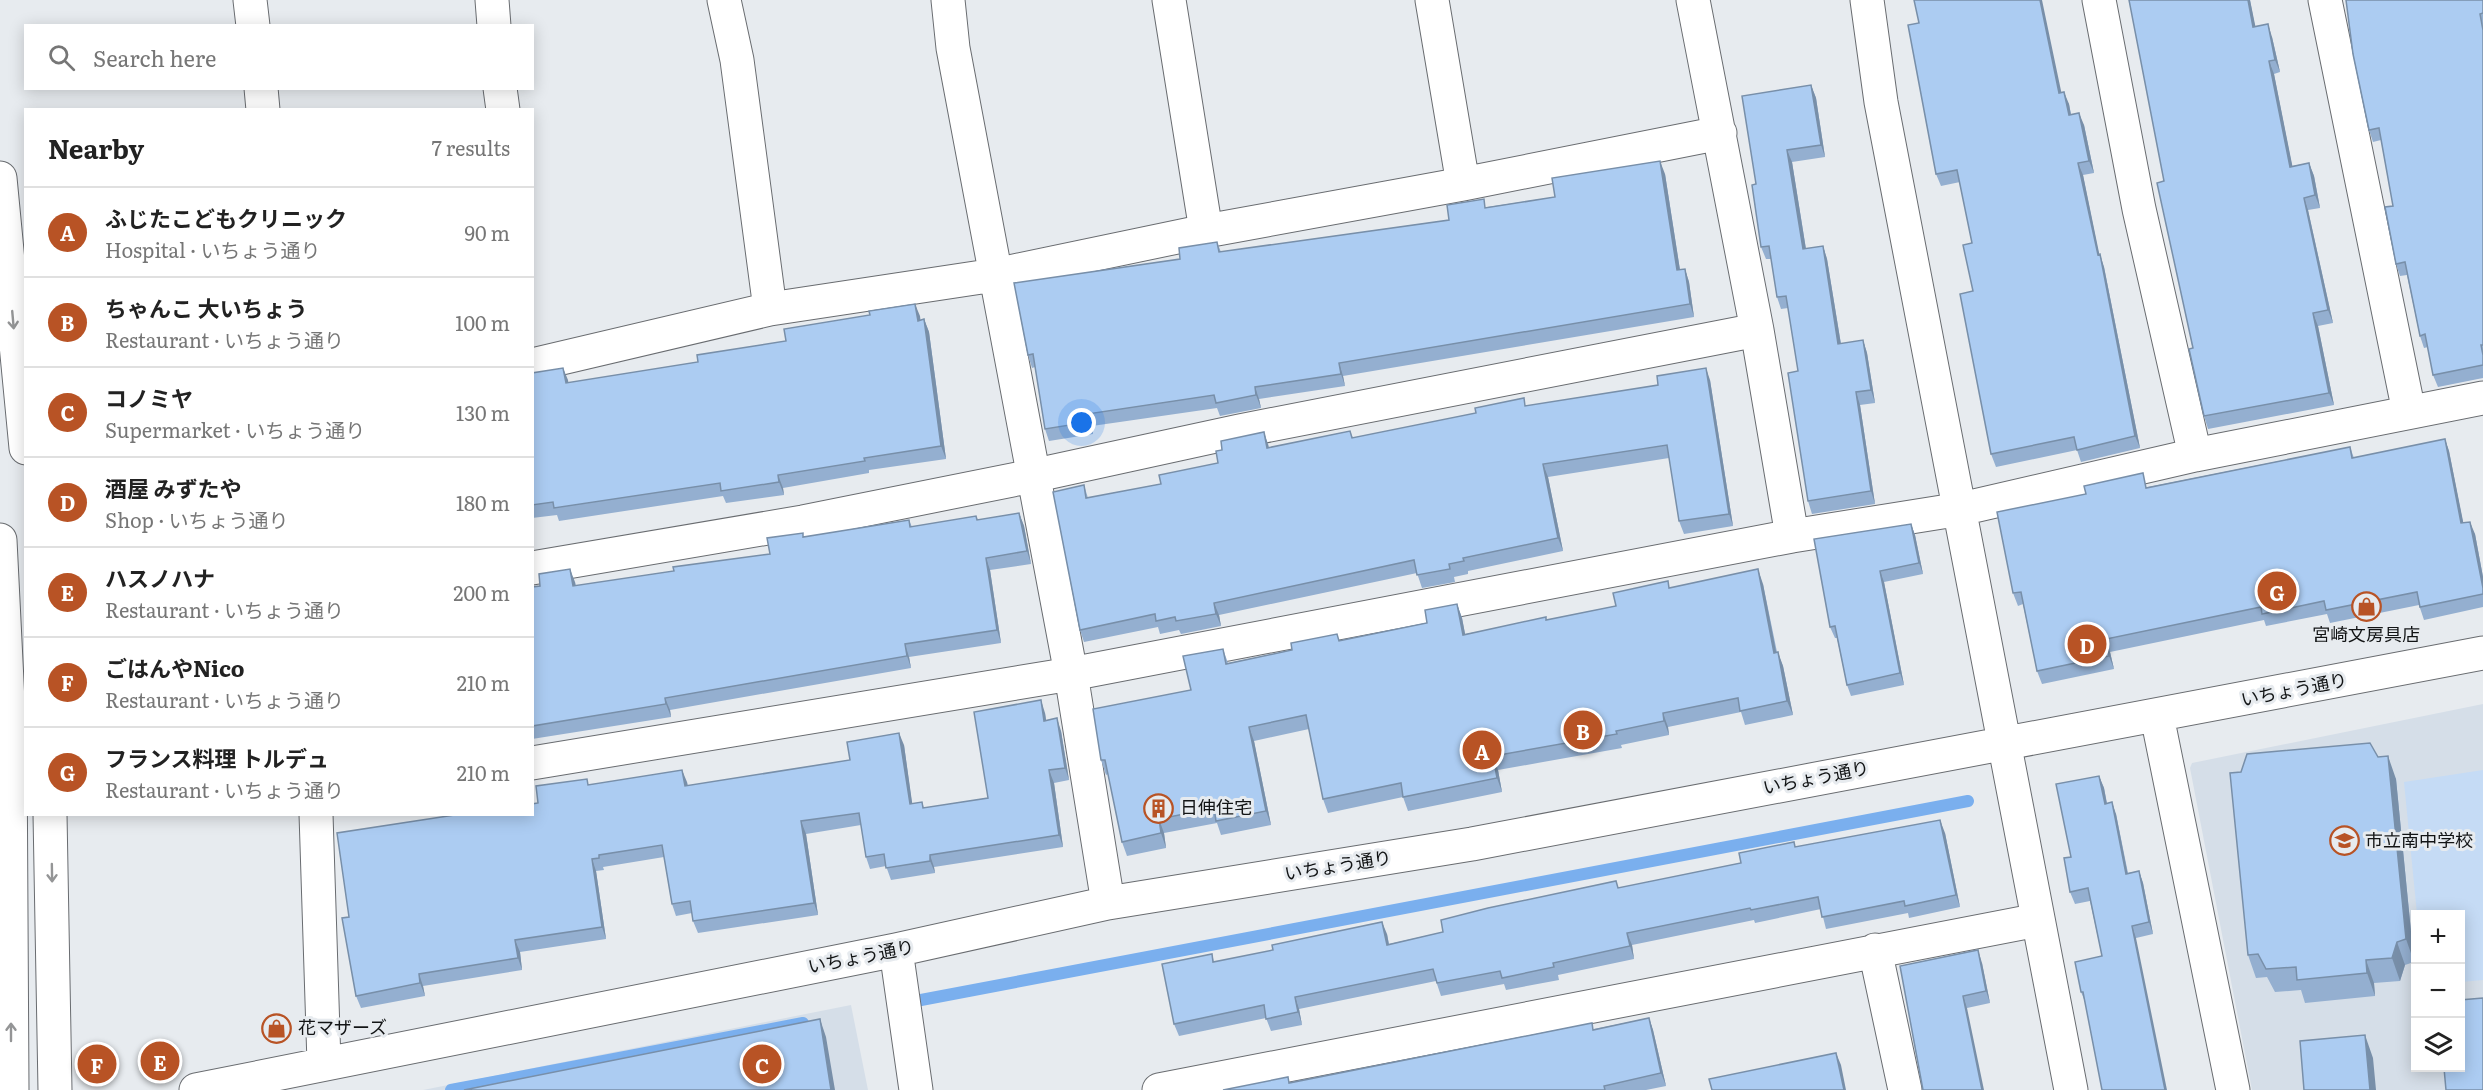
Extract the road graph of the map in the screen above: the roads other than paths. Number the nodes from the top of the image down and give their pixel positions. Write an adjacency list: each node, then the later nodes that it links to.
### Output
1 (250, 0): 11 (street)
2 (492, 0): 12 (street)
3 (724, 0): 22 (street)
4 (948, 0): 21 (street)
5 (1169, 0): 20 (street)
6 (1432, 0): 19 (street)
7 (1693, 0): 17 (street)
8 (1867, 0): 30 (street)
9 (2099, 0): 28 (street)
10 (2325, 0): 26 (street)
11 (254, 24)
12 (494, 24)
13 (261, 90): 15 (street)
14 (500, 90): 16 (street)
15 (263, 108)
16 (502, 108)
17 (1720, 133): 19 (street); 23 (street)
18 (0, 178): 27 (street, one-way to 27)
19 (1463, 184): 20 (street)
20 (1206, 231): 21 (street)
21 (995, 275): 22 (street); 29 (street)
22 (770, 309): 24 (street)
23 (1757, 330): 29 (street); 31 (street)
24 (534, 365)
25 (2483, 398): 26 (street)
26 (2409, 412): 28 (street)
27 (24, 427)
28 (2195, 455): 30 (street)
29 (1032, 476): 33 (street); 35 (street)
30 (1961, 509): 31 (street); 37 (street)
31 (1792, 536): 35 (street)
32 (0, 540): 46 (street, one-way to 32)
33 (534, 568)
34 (2483, 653): 36 (street, いちょう通り)
35 (1071, 674): 38 (street); 41 (street)
36 (2157, 716): 37 (street, いちょう通り); 53 (street)
37 (2004, 742): 41 (street, いちょう通り); 42 (street)
38 (534, 763)
39 (50, 816): 47 (street, one-way to 47)
40 (316, 816): 45 (street)
41 (1108, 903): 43 (street, いちょう通り)
42 (2038, 920): 44 (street); 52 (street)
43 (896, 950): 45 (street, いちょう通り); 49 (street)
44 (1875, 950): 50 (street); 51 (street)
45 (324, 1063): 48 (street, いちょう通り)
46 (12, 1090)
47 (55, 1090)
48 (196, 1090)
49 (916, 1090)
50 (1159, 1090)
51 (1905, 1090)
52 (2071, 1090)
53 (2233, 1090)

